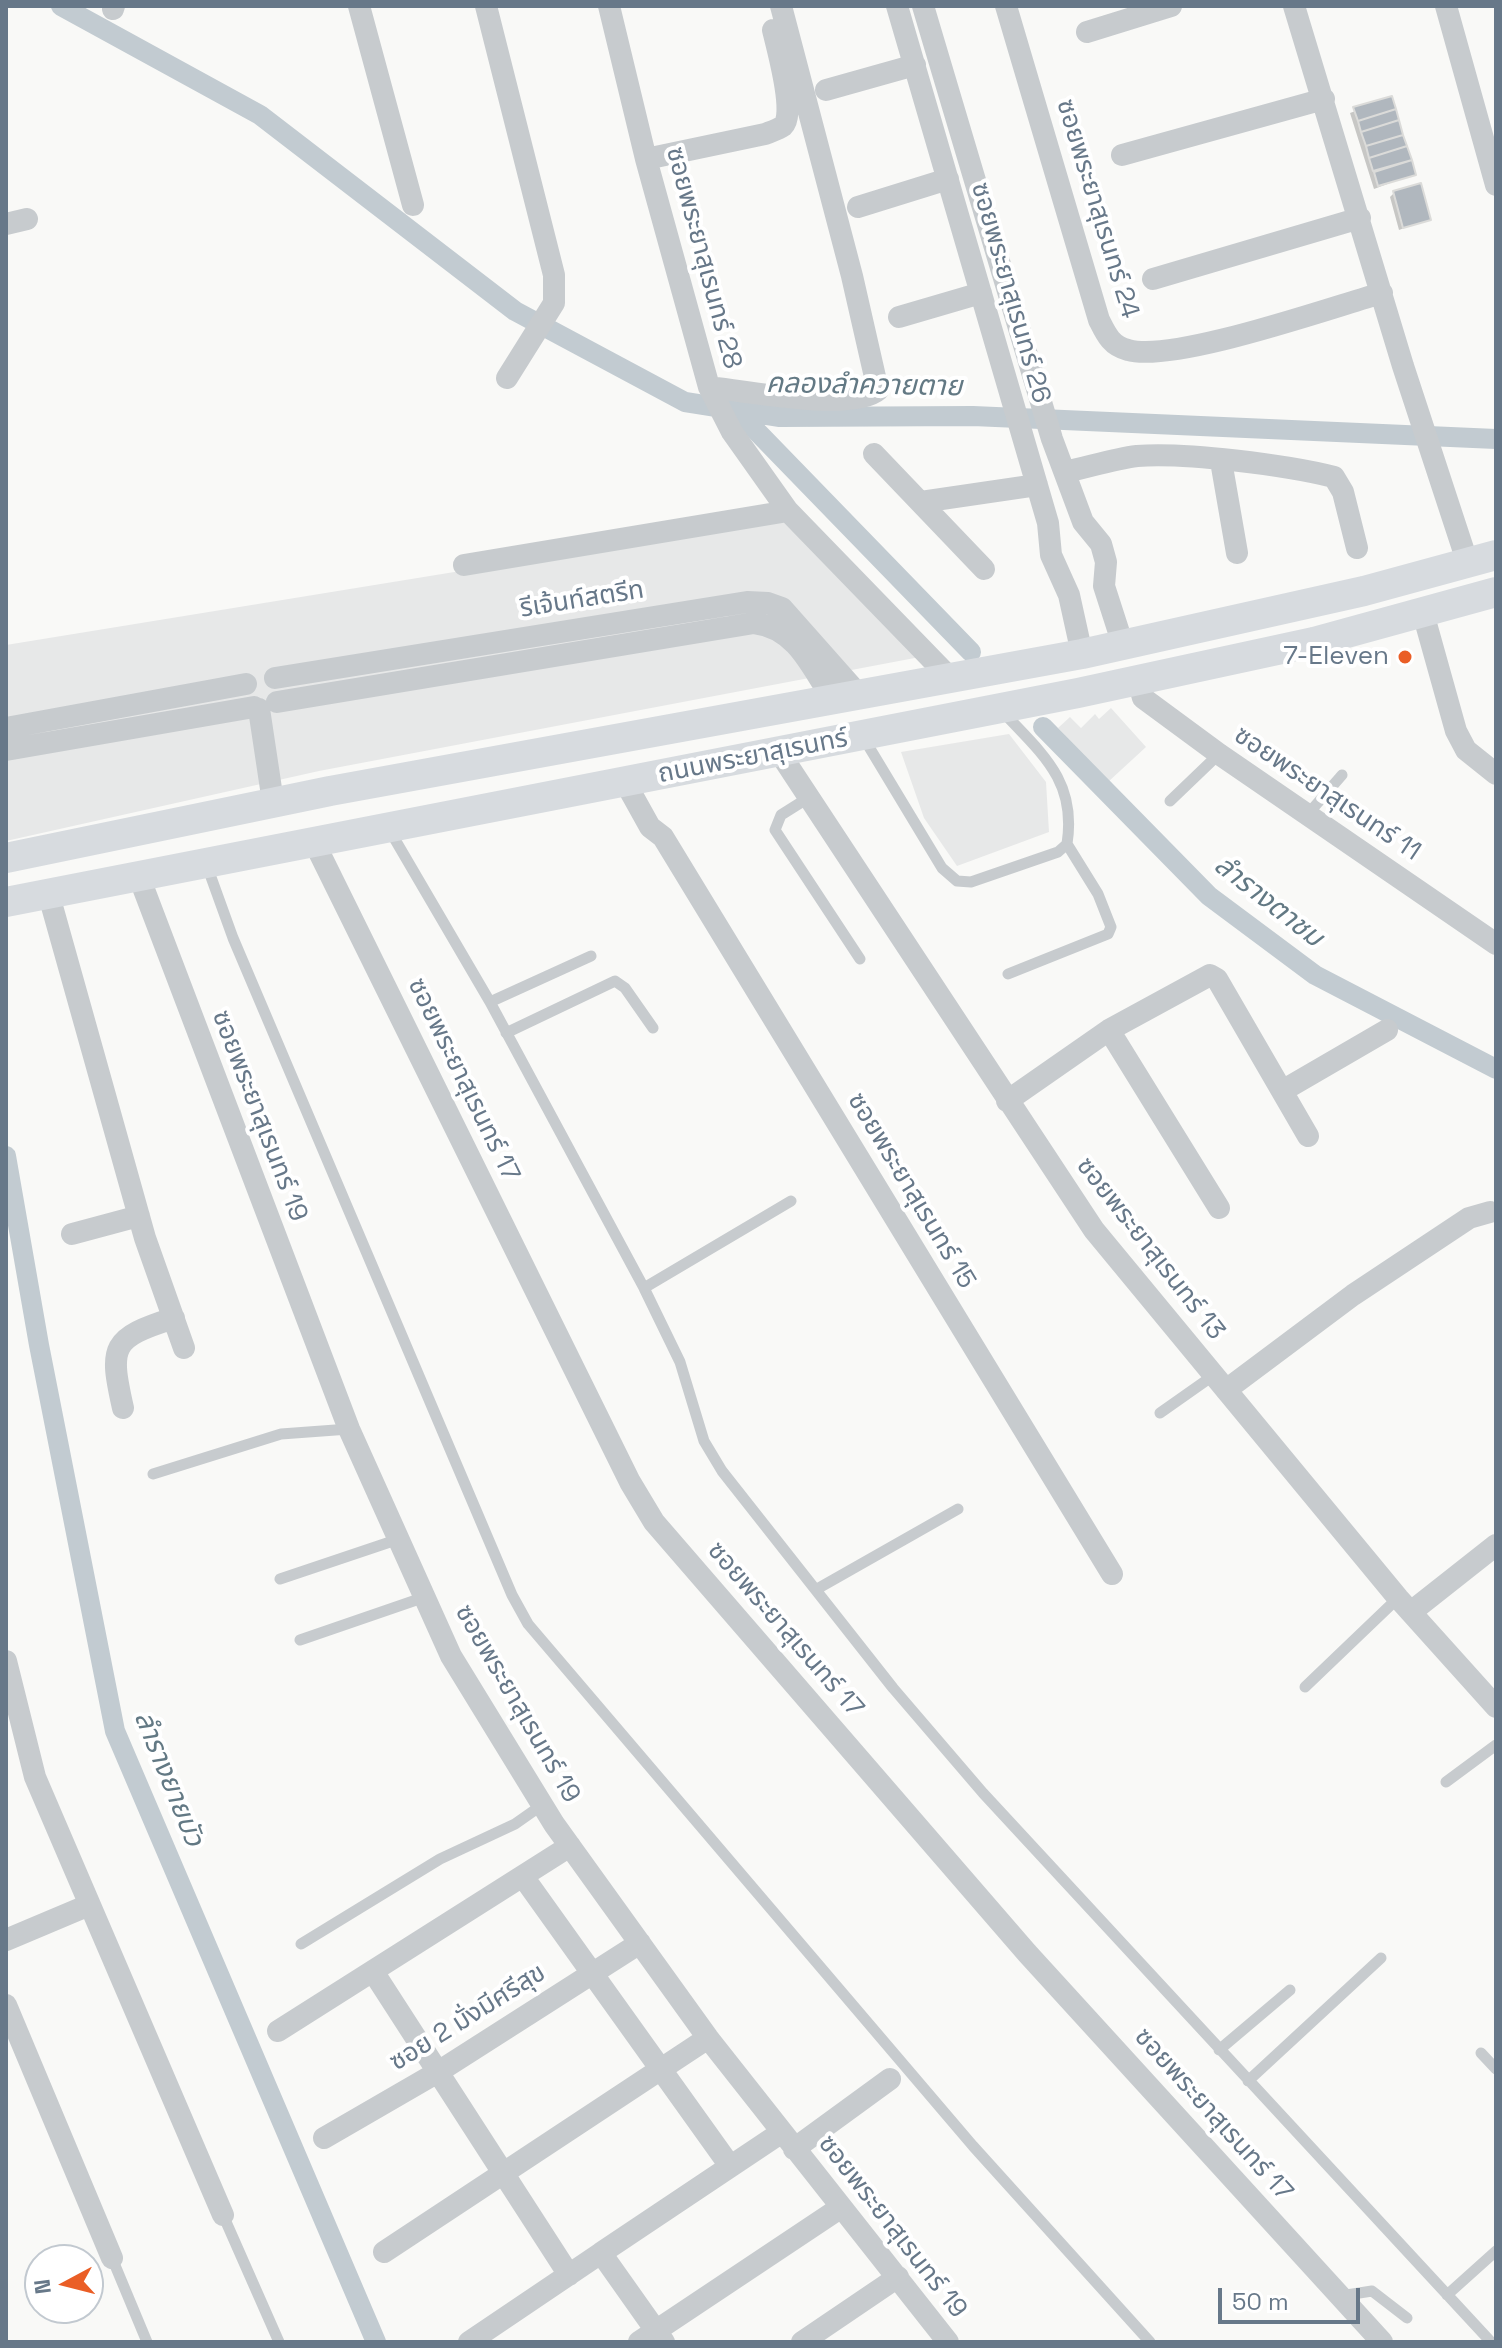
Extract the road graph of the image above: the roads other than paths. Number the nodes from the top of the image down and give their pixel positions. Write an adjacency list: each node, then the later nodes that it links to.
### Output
1 (359, 6): 21 (street)
2 (486, 6): 29 (street)
3 (609, 6): 17 (street, ซอยพระยาสุเรนทร์ 28)
4 (781, 6): 30 (street)
5 (897, 6): 13 (street, ซอยพระยาสุเรนทร์ 26)
6 (923, 6): 20 (street, ซอยพระยาสุเรนทร์ 26)
7 (1006, 6): 27 (street, ซอยพระยาสุเรนทร์ 24)
8 (1171, 6): 12 (street)
9 (1294, 6): 15 (street)
10 (1446, 6): 19 (street)
11 (773, 30): 17 (street)
12 (1087, 32)
13 (915, 65): 14 (street); 18 (street, ซอยพระยาสุเรนทร์ 26)
14 (826, 90)
15 (1324, 99): 16 (street); 24 (street)
16 (1122, 155)
17 (646, 159): 30 (street, ซอยพระยาสุเรนทร์ 28)
18 (948, 179): 22 (street); 23 (street, ซอยพระยาสุเรนทร์ 26)
19 (1496, 185)
20 (981, 204): 23 (street); 33 (street, ซอยพระยาสุเรนทร์ 26)
21 (413, 205)
22 (858, 207)
23 (958, 214): 26 (street, ซอยพระยาสุเรนทร์ 26)
24 (1360, 218): 25 (street); 27 (street)
25 (1153, 279)
26 (981, 293): 28 (street); 34 (street, ซอยพระยาสุเรนทร์ 26)
27 (1382, 293): 39 (street)
28 (899, 317)
29 (507, 378)
30 (711, 392): 36 (street, ซอยพระยาสุเรนทร์ 28)
31 (874, 454): 35 (street)
32 (1221, 461): 33 (street); 37 (street); 38 (street)
33 (1065, 472): 42 (street, ซอยพระยาสุเรนทร์ 26)
34 (1037, 485): 35 (street); 44 (street, ซอยพระยาสุเรนทร์ 26)
35 (921, 502): 41 (street)
36 (788, 511): 40 (street); 49 (street, ซอยพระยาสุเรนทร์ 28)
37 (1357, 548)
38 (1237, 553)
39 (1482, 559): 46 (street, ถนนพระยาสุเรนทร์)
40 (464, 565)
41 (984, 569)
42 (1104, 586): 44 (street); 46 (street, ซอยพระยาสุเรนทร์ 26)
43 (1496, 592): 45 (street, ถนนพระยาสุเรนทร์)
44 (1069, 595): 47 (street, ซอยพระยาสุเรนทร์ 26)
45 (1423, 613): 50 (street, ถนนพระยาสุเรนทร์); 61 (street)
46 (1123, 645): 47 (street, ถนนพระยาสุเรนทร์)
47 (1082, 654): 49 (street, ถนนพระยาสุเรนทร์)
48 (275, 678): 51 (street, รีเจ้นท์สตรีท); 52 (street, รีเจ้นท์สตรีท); 53 (street)
49 (951, 679): 52 (street, ถนนพระยาสุเรนทร์)
50 (1138, 680): 54 (street, ถนนพระยาสุเรนทร์); 60 (street, ซอยพระยาสุเรนทร์ 11)
51 (246, 684): 53 (street); 55 (street, รีเจ้นท์สตรีท)
52 (847, 699): 53 (street, รีเจ้นท์สตรีท); 57 (street, ถนนพระยาสุเรนทร์)
53 (266, 706): 58 (street, รีเจ้นท์สตรีท); 66 (street)
54 (1000, 709): 56 (street, ถนนพระยาสุเรนทร์); 71 (lane)
55 (6, 728)
56 (863, 736): 59 (street, ถนนพระยาสุเรนทร์); 71 (lane)
57 (553, 749): 64 (street); 66 (street, ถนนพระยาสุเรนทร์)
58 (6, 750)
59 (779, 752): 63 (street, ถนนพระยาสุเรนทร์); 65 (street, ซอยพระยาสุเรนทร์ 13)
60 (1219, 754): 67 (lane); 68 (street, ซอยพระยาสุเรนทร์ 11)
61 (1496, 774)
62 (1342, 775): 68 (lane)
63 (633, 780): 64 (street, ถนนพระยาสุเรนทร์); 105 (street, ซอยพระยาสุเรนทร์ 15)
64 (562, 793): 69 (street, ถนนพระยาสุเรนทร์)
65 (808, 798): 79 (lane); 87 (street, ซอยพระยาสุเรนทร์ 13)
66 (281, 800): 72 (street, ถนนพระยาสุเรนทร์)
67 (1170, 801)
68 (1308, 814): 77 (street, ซอยพระยาสุเรนทร์ 11)
69 (388, 827): 70 (street, ถนนพระยาสุเรนทร์); 81 (lane)
70 (313, 840): 73 (street, ถนนพระยาสุเรนทร์); 150 (street, ซอยพระยาสุเรนทร์ 17)
71 (1067, 844): 80 (lane)
72 (6, 858)
73 (206, 862): 74 (street, ถนนพระยาสุเรนทร์); 158 (lane)
74 (138, 874): 75 (street, ถนนพระยาสุเรนทร์); 100 (street, ซอยพระยาสุเรนทร์ 19)
75 (48, 892): 76 (street, ถนนพระยาสุเรนทร์); 92 (street)
76 (6, 902)
77 (1496, 944)
78 (591, 956): 81 (lane)
79 (860, 959)
80 (1008, 974)
81 (490, 1002): 85 (lane)
82 (653, 1028): 85 (lane)
83 (1109, 1030): 86 (street); 87 (street); 90 (street)
84 (1387, 1030): 86 (street)
85 (506, 1033): 94 (lane)
86 (1282, 1091): 88 (street)
87 (1007, 1101): 97 (street, ซอยพระยาสุเรนทร์ 13)
88 (1308, 1136)
89 (791, 1201): 94 (lane)
90 (1219, 1208)
91 (1490, 1212): 97 (street)
92 (139, 1216): 93 (street); 95 (street)
93 (72, 1234)
94 (644, 1288): 107 (lane)
95 (174, 1318): 96 (street); 98 (street)
96 (184, 1348)
97 (1220, 1383): 99 (lane); 109 (street, ซอยพระยาสุเรนทร์ 13)
98 (123, 1408)
99 (1160, 1413)
100 (349, 1429): 101 (lane); 103 (street, ซอยพระยาสุเรนทร์ 19)
101 (153, 1474)
102 (958, 1509): 107 (lane)
103 (399, 1539): 106 (lane); 108 (street, ซอยพระยาสุเรนทร์ 19)
104 (1496, 1545): 109 (street)
105 (1112, 1574)
106 (280, 1579)
107 (817, 1589): 130 (lane)
108 (425, 1597): 110 (lane); 116 (street, ซอยพระยาสุเรนทร์ 19)
109 (1404, 1605): 112 (lane); 113 (street, ซอยพระยาสุเรนทร์ 13)
110 (300, 1640)
111 (6, 1661): 119 (street)
112 (1305, 1687)
113 (1496, 1707)
114 (1496, 1745): 115 (lane)
115 (1446, 1782)
116 (542, 1805): 117 (street, ซอยพระยาสุเรนทร์ 19); 122 (lane)
117 (570, 1846): 118 (street); 121 (street, ซอยพระยาสุเรนทร์ 19)
118 (524, 1878): 124 (street); 125 (street)
119 (89, 1905): 120 (street); 142 (street)
120 (6, 1940)
121 (640, 1943): 125 (street, ซอย 2 มั่งมีศรีสุข); 129 (street, ซอยพระยาสุเรนทร์ 19)
122 (301, 1944)
123 (1381, 1958): 136 (lane)
124 (374, 1973): 128 (street); 134 (street)
125 (594, 1974): 132 (street); 134 (street, ซอย 2 มั่งมีศรีสุข)
126 (1290, 1990): 130 (lane)
127 (6, 2005): 146 (street)
128 (278, 2031)
129 (708, 2038): 132 (street); 138 (street, ซอยพระยาสุเรนทร์ 19)
130 (1219, 2050): 136 (lane)
131 (1481, 2053): 133 (lane)
132 (664, 2069): 139 (street); 140 (street)
133 (1496, 2069)
134 (438, 2072): 137 (street, ซอย 2 มั่งมีศรีสุข); 140 (street)
135 (890, 2079): 138 (street)
136 (1248, 2081): 149 (lane)
137 (324, 2138)
138 (788, 2140): 139 (street); 141 (street, ซอยพระยาสุเรนทร์ 19)
139 (730, 2166): 145 (street)
140 (504, 2175): 144 (street); 147 (street)
141 (840, 2208): 148 (street, ซอยพระยาสุเรนทร์ 19); 152 (street)
142 (223, 2215): 155 (lane)
143 (1496, 2251): 149 (lane)
144 (384, 2252)
145 (601, 2253): 147 (street); 152 (street)
146 (112, 2258): 154 (lane)
147 (569, 2275): 156 (street)
148 (898, 2277): 153 (street, ซอยพระยาสุเรนทร์ 19); 157 (street)
149 (1447, 2295): 160 (lane)
150 (1340, 2296): 151 (lane); 159 (street, ซอยพระยาสุเรนทร์ 17)
151 (1407, 2318)
152 (653, 2338)
153 (944, 2341)
154 (147, 2342)
155 (279, 2342)
156 (469, 2342)
157 (802, 2342)
158 (1150, 2342)
159 (1382, 2342)
160 (1491, 2342)

